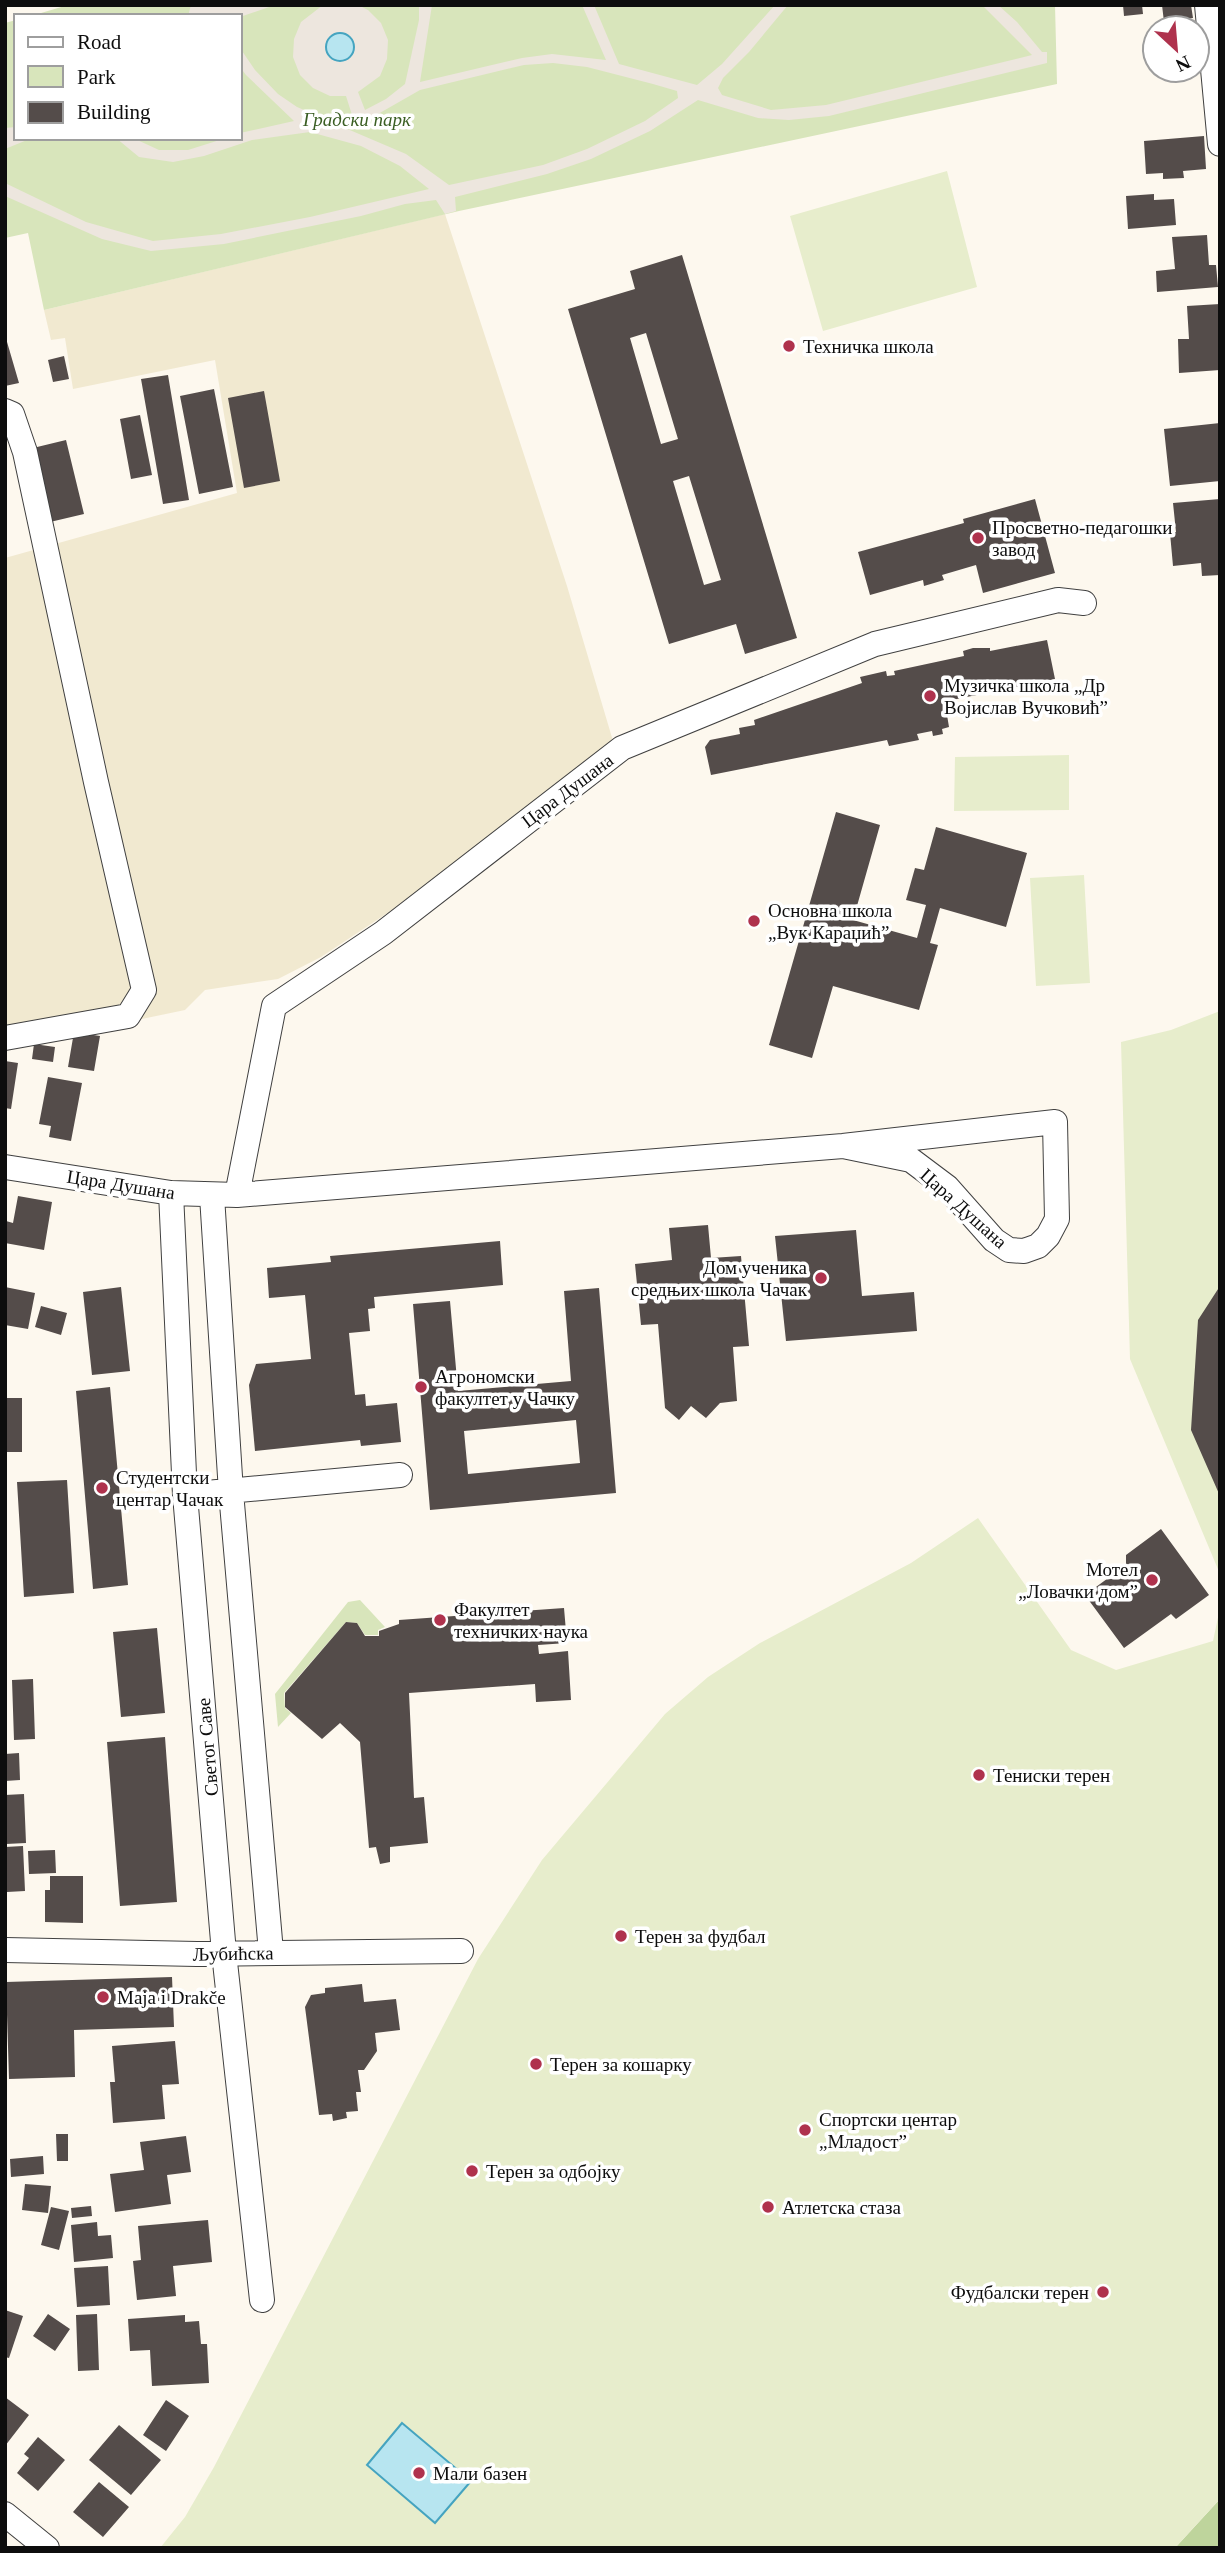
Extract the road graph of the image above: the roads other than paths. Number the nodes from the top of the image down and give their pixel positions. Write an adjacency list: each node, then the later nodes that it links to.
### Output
1 (1207, 5): 2 (street)
2 (1220, 144)
3 (5, 411): 5 (street)
4 (1084, 603): 9 (street, Цара Душана)
5 (5, 1038)
6 (843, 1146): 6 (street, Цара Душана); 9 (street, Цара Душана)
7 (5, 1167): 8 (street, Цара Душана)
8 (171, 1193): 10 (street, Цара Душана); 13 (street, Светог Саве)
9 (237, 1195): 10 (street, Цара Душана)
10 (212, 1196): 12 (street)
11 (400, 1475): 12 (street)
12 (231, 1492): 13 (street); 16 (street)
13 (185, 1495): 17 (street, Светог Саве)
14 (5, 1950): 17 (street, Љубићска)
15 (461, 1951): 16 (street, Љубићска)
16 (271, 1952): 17 (street, Љубићска)
17 (225, 1953): 18 (street, Светог Саве)
18 (262, 2300)
19 (5, 2514): 20 (street)
20 (47, 2548)

